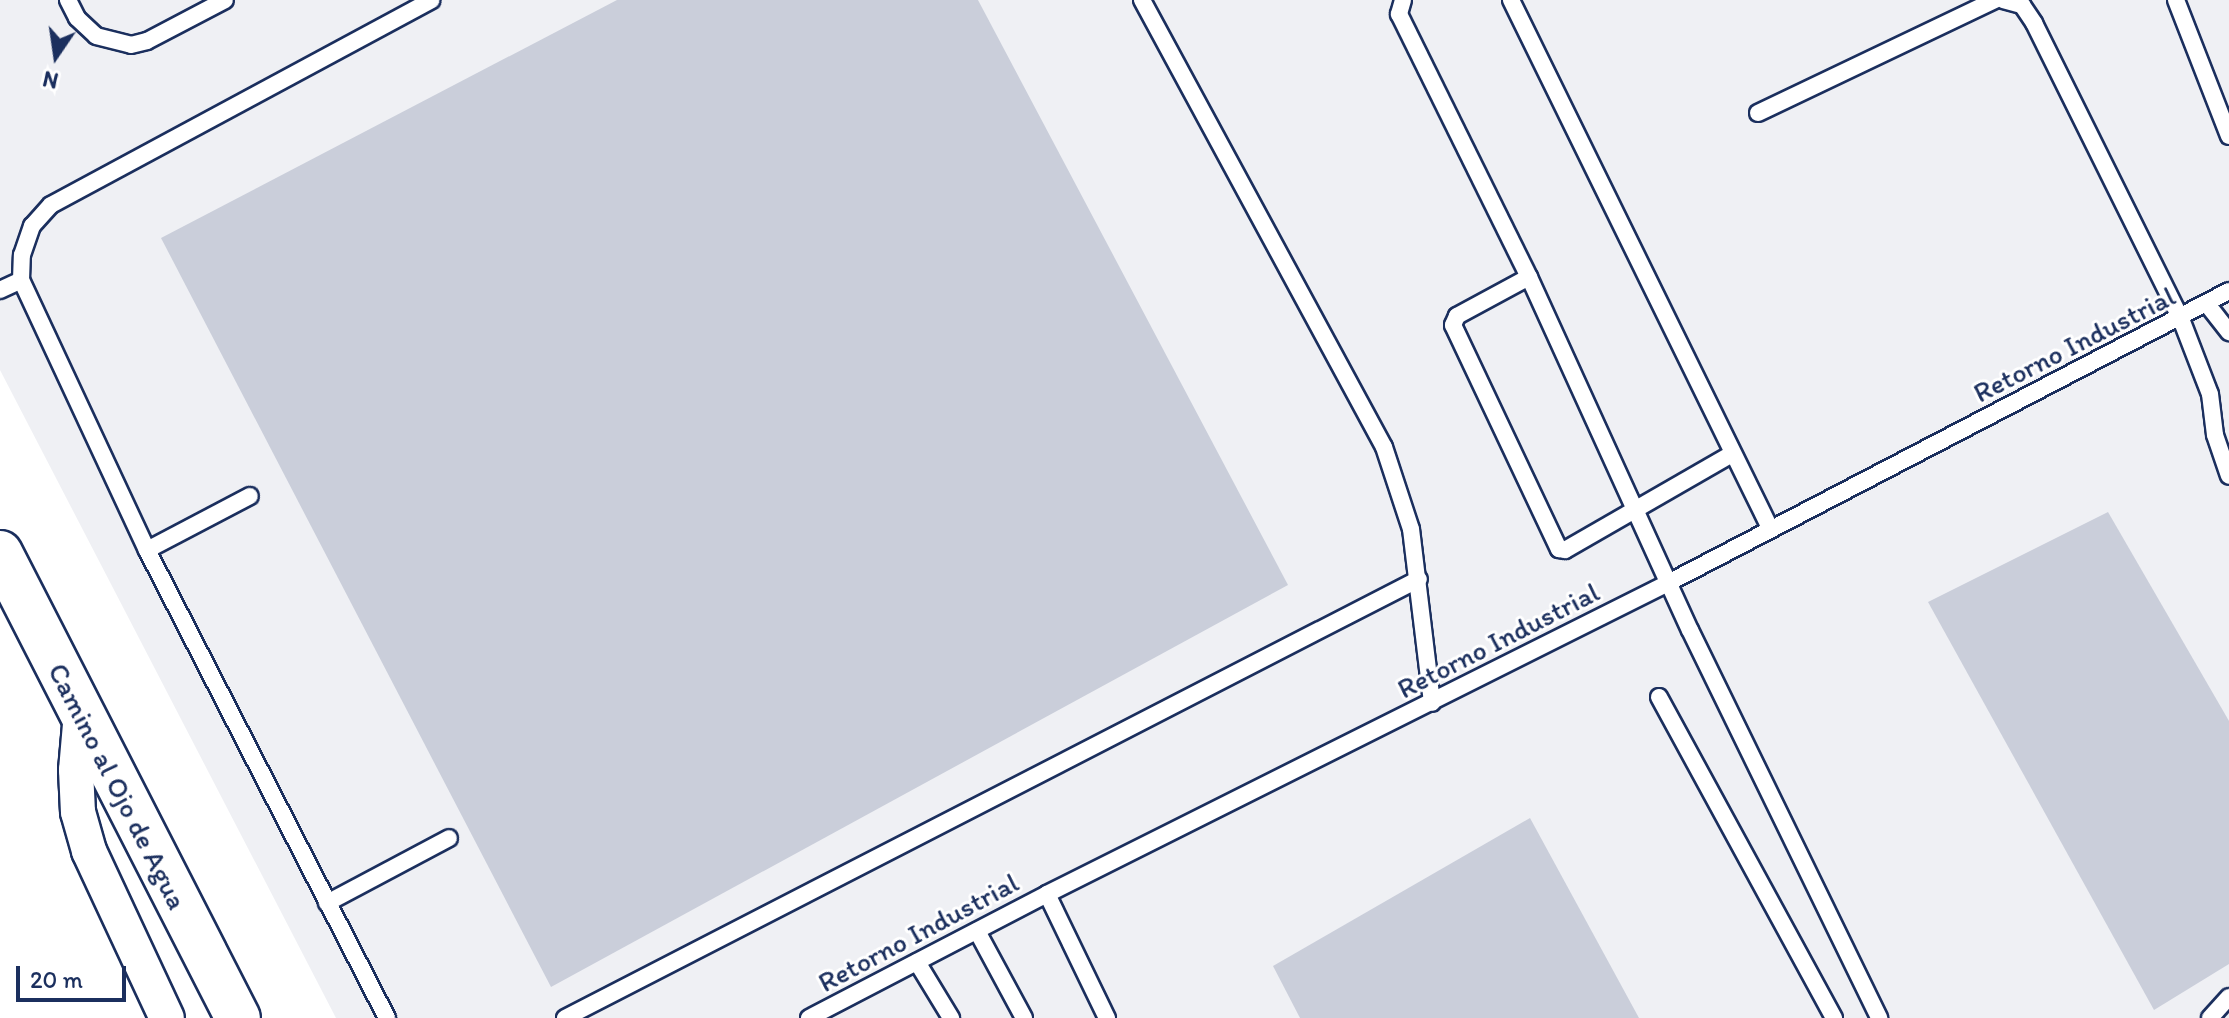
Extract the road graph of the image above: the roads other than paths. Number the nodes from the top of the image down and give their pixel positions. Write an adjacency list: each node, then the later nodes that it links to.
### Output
1 (68, 0): 2 (lane)
2 (225, 0)
3 (431, 0): 13 (lane)
4 (1142, 0): 26 (lane)
5 (1403, 0): 12 (lane)
6 (1511, 0): 19 (lane)
7 (1995, 0): 10 (lane)
8 (2003, 0): 17 (lane)
9 (2176, 0): 11 (lane)
10 (1758, 113)
11 (2229, 136)
12 (1529, 277): 22 (lane); 22 (lane)
13 (21, 280): 14 (lane); 24 (lane)
14 (0, 290)
15 (2229, 291): 16 (lane, Retorno Industrial)
16 (2207, 304): 17 (lane, Retorno Industrial); 18 (lane)
17 (2181, 319): 20 (lane); 23 (lane, Retorno Industrial)
18 (2229, 332)
19 (1732, 454): 22 (lane); 23 (lane)
20 (2229, 476)
21 (250, 496): 24 (lane)
22 (1636, 507): 27 (lane)
23 (1770, 528): 27 (lane, Retorno Industrial)
24 (147, 550): 33 (lane)
25 (0, 553): 30 (street, Camino al Ojo de Agua)
26 (1419, 579): 29 (lane); 40 (lane)
27 (1668, 583): 29 (lane, Retorno Industrial); 46 (lane)
28 (1659, 697): 45 (lane)
29 (1432, 703): 32 (lane, Retorno Industrial)
30 (81, 713): 37 (street); 38 (street, Camino al Ojo de Agua)
31 (449, 838): 33 (lane)
32 (1047, 894): 34 (lane, Retorno Industrial); 44 (lane)
33 (327, 903): 39 (lane)
34 (977, 931): 35 (lane, Retorno Industrial); 43 (lane)
35 (917, 962): 41 (lane, Retorno Industrial); 42 (lane)
36 (2229, 997): 47 (lane)
37 (167, 1018)
38 (238, 1018)
39 (387, 1018)
40 (565, 1018)
41 (809, 1018)
42 (951, 1018)
43 (1024, 1018)
44 (1107, 1018)
45 (1834, 1018)
46 (1879, 1018)
47 (2210, 1018)

